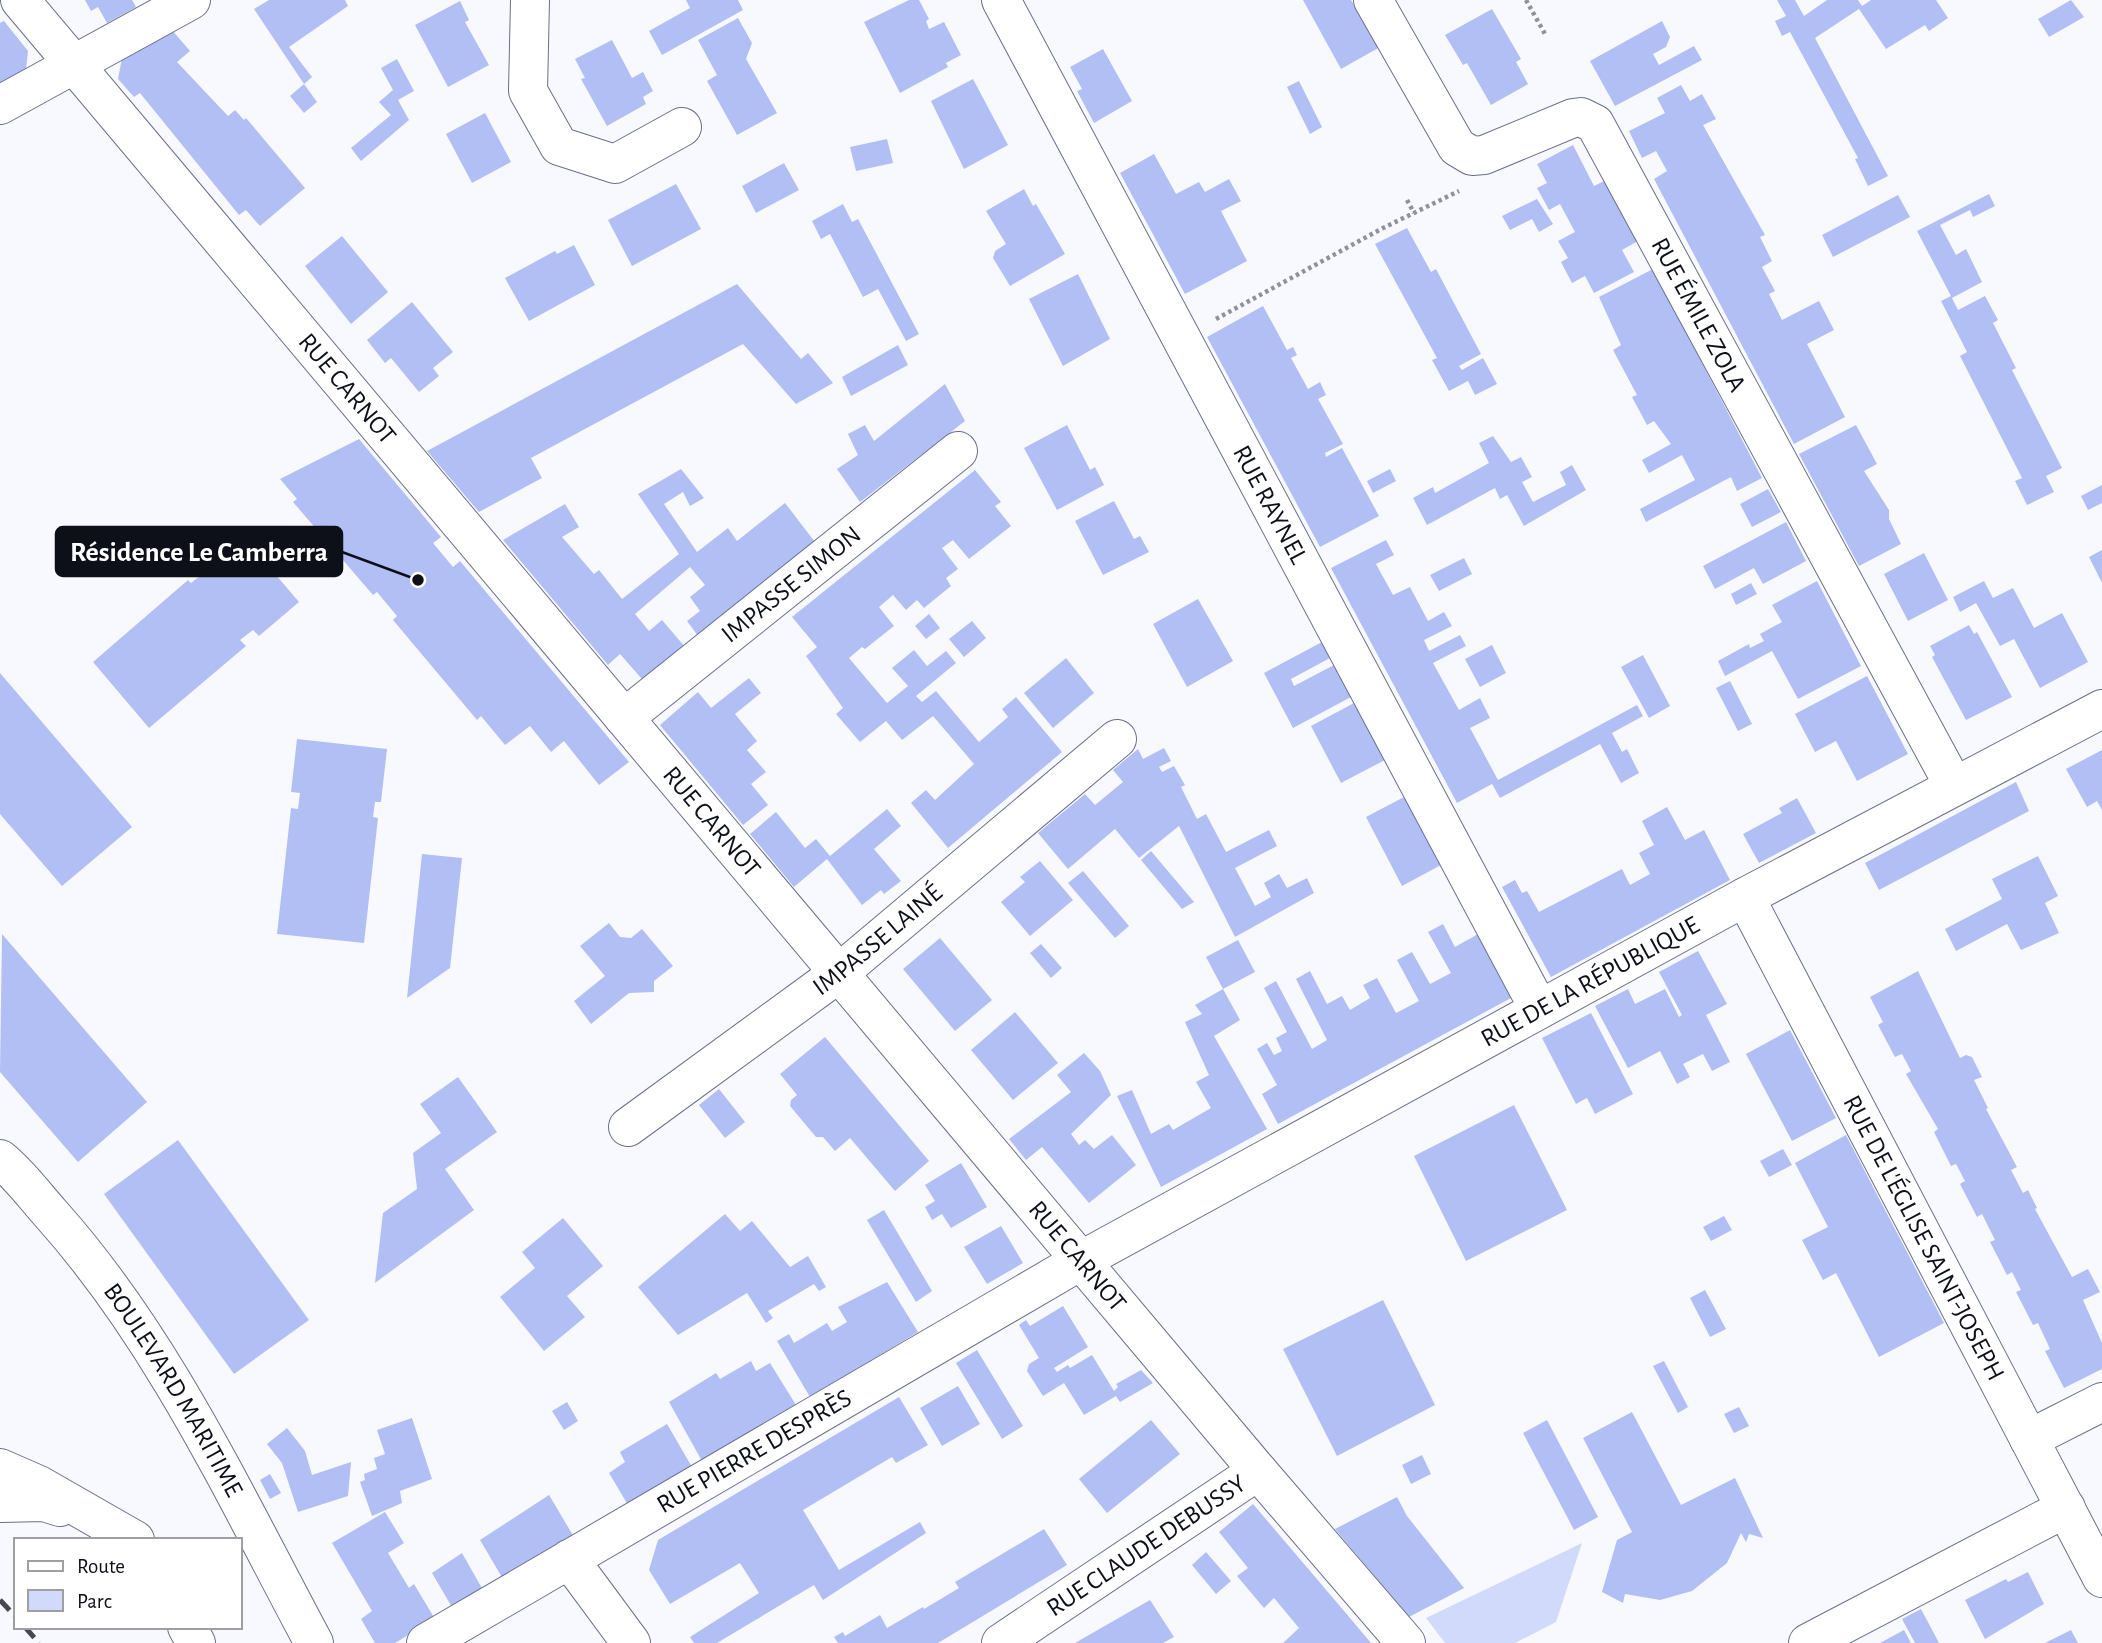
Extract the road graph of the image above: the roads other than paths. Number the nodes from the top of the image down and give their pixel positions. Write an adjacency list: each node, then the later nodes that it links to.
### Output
1 (20, 0): 6 (street, RUE CARNOT)
2 (191, 0): 6 (street)
3 (530, 0): 8 (street)
4 (1001, 0): 16 (street, RUE RAYNEL)
5 (1373, 0): 13 (street, RUE ÉMILE ZOLA)
6 (74, 64): 7 (street); 11 (street, RUE CARNOT)
7 (0, 105)
8 (682, 127)
9 (958, 451): 11 (street, IMPASSE SIMON)
10 (2102, 709): 13 (street, RUE DE LA RÉPUBLIQUE)
11 (624, 718): 15 (street, RUE CARNOT)
12 (1117, 739): 15 (street, IMPASSE LAINÉ)
13 (1954, 786): 14 (street, RUE DE LA RÉPUBLIQUE)
14 (1745, 897): 16 (street, RUE DE LA RÉPUBLIQUE); 21 (street, RUE DE L'ÉGLISE SAINT-JOSEPH)
15 (839, 973): 17 (street, IMPASSE LAINÉ); 19 (street, RUE CARNOT)
16 (1539, 1009): 19 (street, RUE DE LA RÉPUBLIQUE)
17 (628, 1127)
18 (0, 1159): 30 (street, BOULEVARD MARITIME)
19 (1081, 1261): 23 (street, RUE CARNOT); 28 (street, RUE PIERRE DESPRÈS)
20 (2102, 1402): 21 (street)
21 (2029, 1439): 25 (street, RUE DE L'ÉGLISE SAINT-JOSEPH)
22 (0, 1468): 26 (street)
23 (1258, 1471): 33 (street, RUE CLAUDE DEBUSSY); 34 (street, RUE CARNOT)
24 (0, 1503): 26 (street)
25 (2066, 1508): 29 (street, RUE DE L'ÉGLISE SAINT-JOSEPH); 35 (street)
26 (98, 1520): 27 (street)
27 (131, 1538)
28 (569, 1559): 31 (street, RUE PIERRE DESPRÈS); 32 (street)
29 (2102, 1578)
30 (314, 1643)
31 (426, 1643)
32 (631, 1643)
33 (1001, 1643)
34 (1406, 1643)
35 (1808, 1643)

